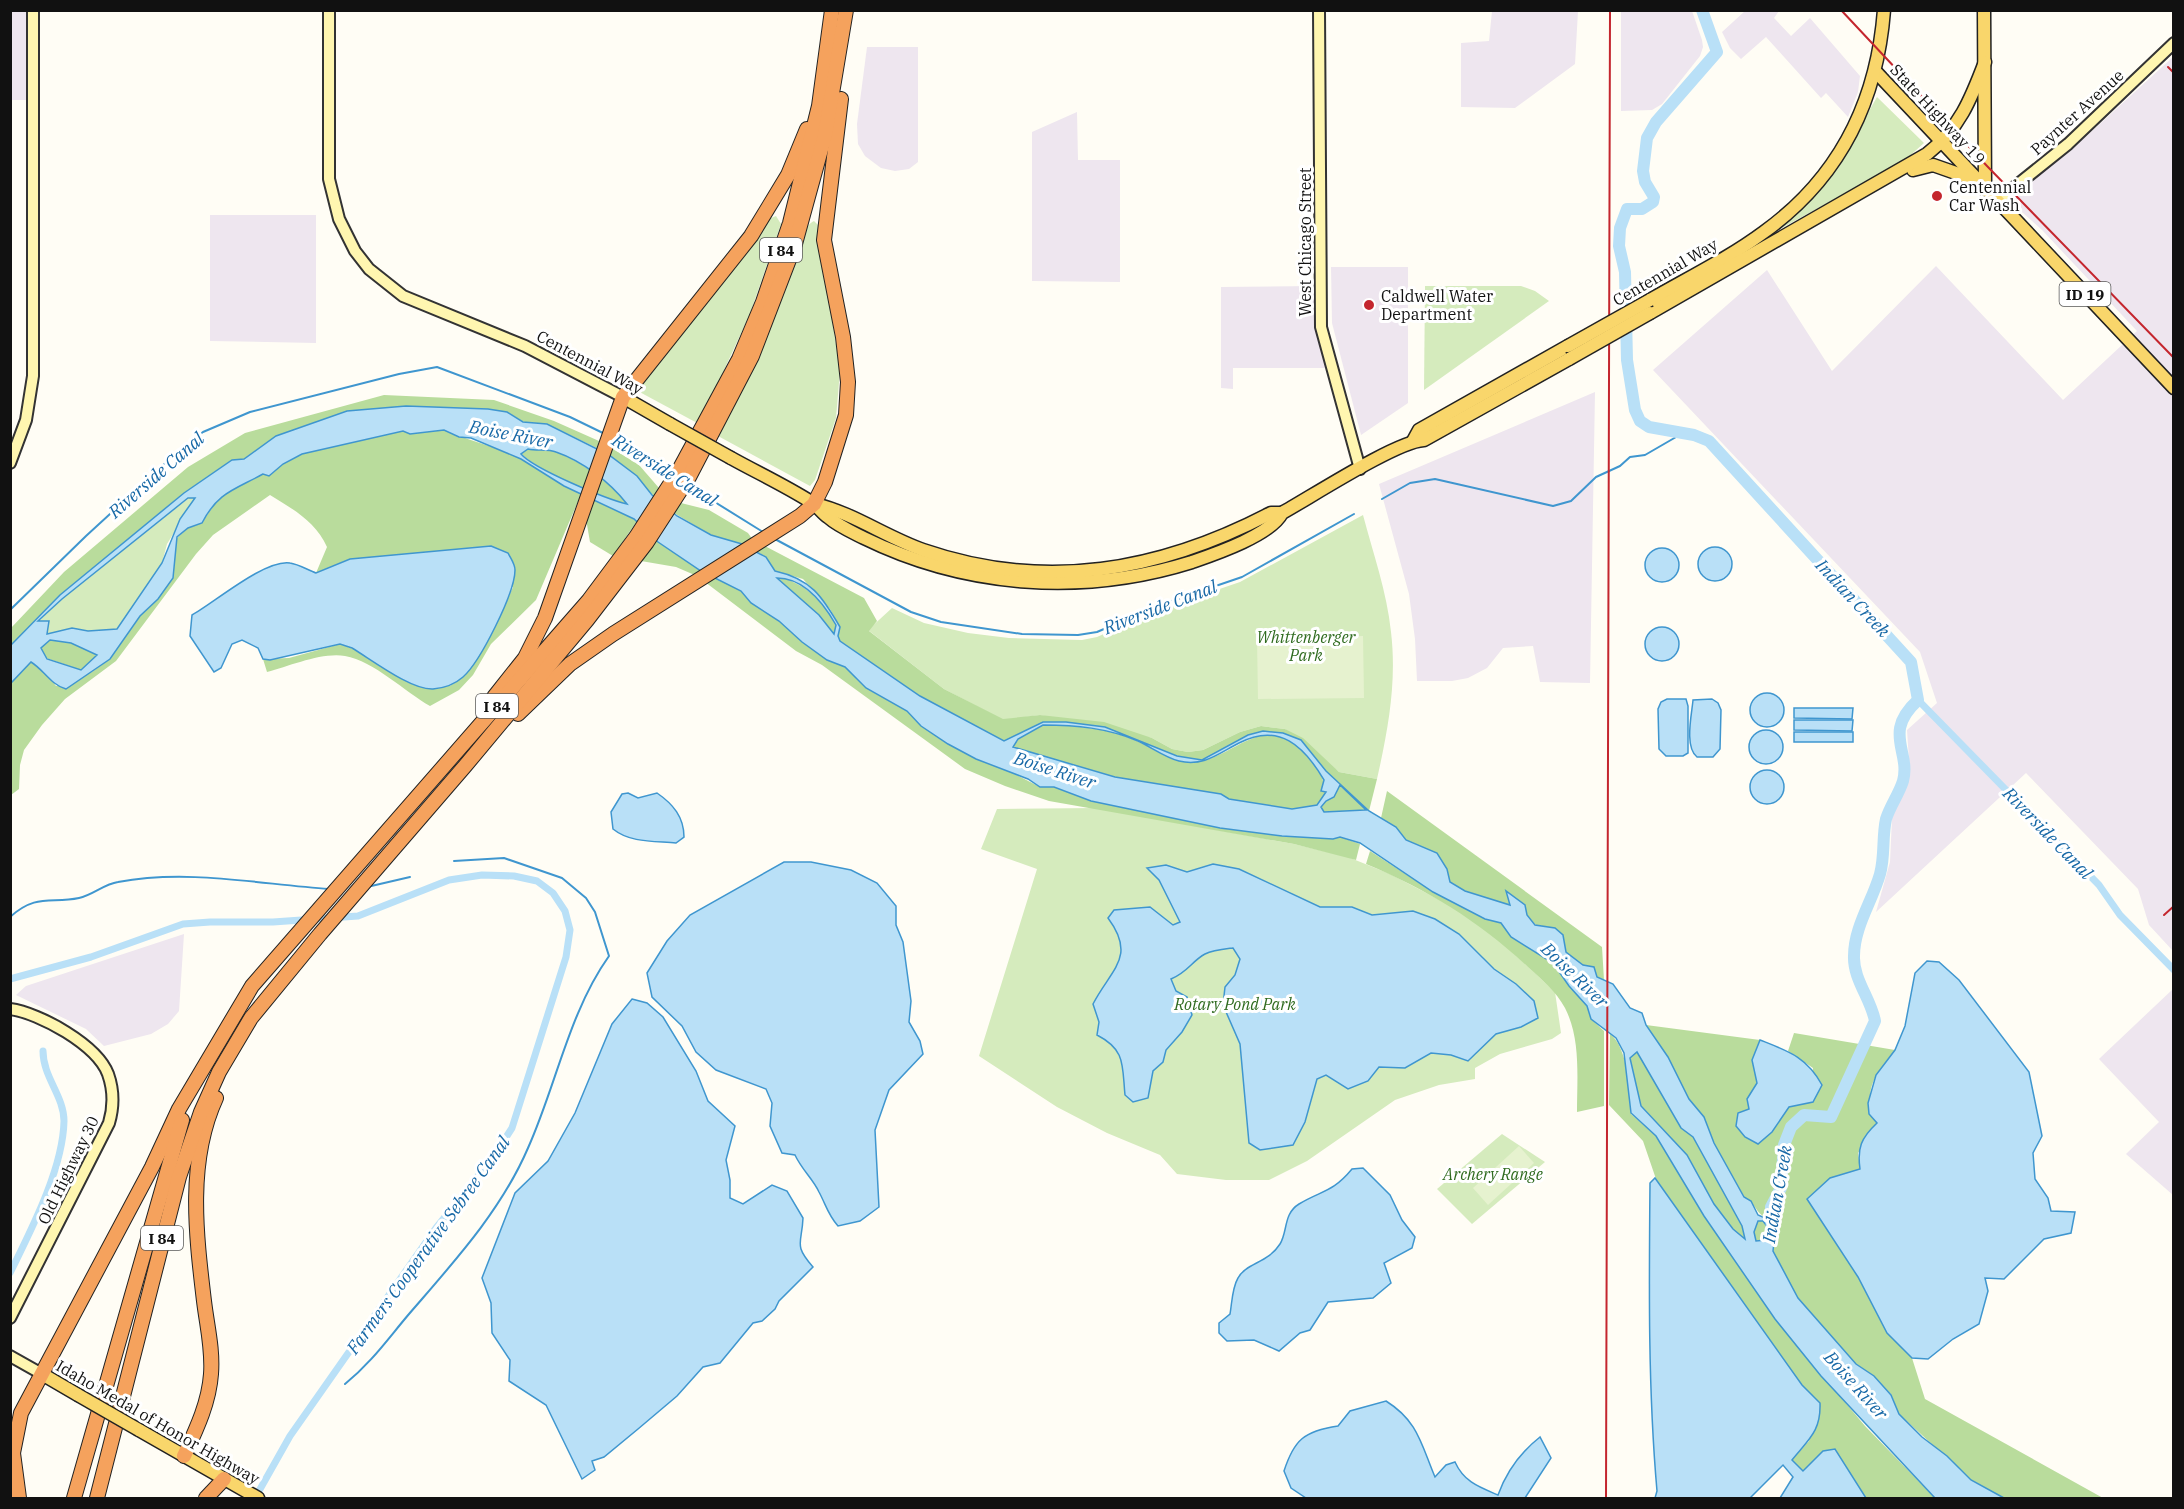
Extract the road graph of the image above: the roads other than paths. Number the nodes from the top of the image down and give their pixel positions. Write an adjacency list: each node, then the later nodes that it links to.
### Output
1 (33, 10): 20 (street)
2 (329, 10): 18 (street, Centennial Way)
3 (832, 10): 12 (highway, I 84)
4 (846, 10): 8 (highway, I 84)
5 (1319, 10): 21 (street, West Chicago Street)
6 (1884, 10): 11 (main road, Centennial Way)
7 (1984, 10): 10 (main road)
8 (845, 30): 22 (highway, I 84); 23 (highway)
9 (2174, 44): 15 (street, Paynter Avenue)
10 (1984, 62): 13 (main road, Centennial Way); 14 (main road)
11 (1876, 72): 13 (main road, State Highway 19 / ID 19); 19 (main road, Centennial Way, bridge)
12 (819, 106): 18 (highway); 22 (highway, I 84)
13 (1941, 143): 14 (main road, State Highway 19 / ID 19); 16 (main road, Centennial Way)
14 (1981, 185): 15 (main road, State Highway 19 / ID 19); 16 (main road)
15 (1997, 201): 17 (main road, State Highway 19 / ID 19)
16 (1800, 227): 19 (main road, Centennial Way, bridge)
17 (2174, 388)
18 (623, 398): 23 (main road, Centennial Way, bridge); 26 (highway)
19 (1413, 441): 21 (main road, Centennial Way)
20 (10, 463)
21 (1360, 469): 23 (main road, Centennial Way)
22 (684, 475): 24 (highway, I 84)
23 (814, 504): 25 (highway)
24 (620, 568): 25 (highway, I 84); 26 (highway, I 84)
25 (465, 766): 27 (highway, I 84)
26 (425, 789): 29 (highway, I 84)
27 (270, 995): 33 (highway); 37 (highway, I 84)
28 (10, 1010): 30 (street, Old Highway 30)
29 (190, 1092): 32 (highway); 36 (highway, I 84)
30 (10, 1318)
31 (10, 1356): 32 (street)
32 (42, 1374): 33 (main road, Idaho Medal of Honor Highway, bridge); 35 (highway)
33 (184, 1456): 34 (main road, Idaho Medal of Honor Highway)
34 (224, 1479): 38 (highway); 39 (main road, Idaho Medal of Honor Highway)
35 (20, 1498)
36 (74, 1498)
37 (97, 1498)
38 (206, 1498)
39 (258, 1498)

